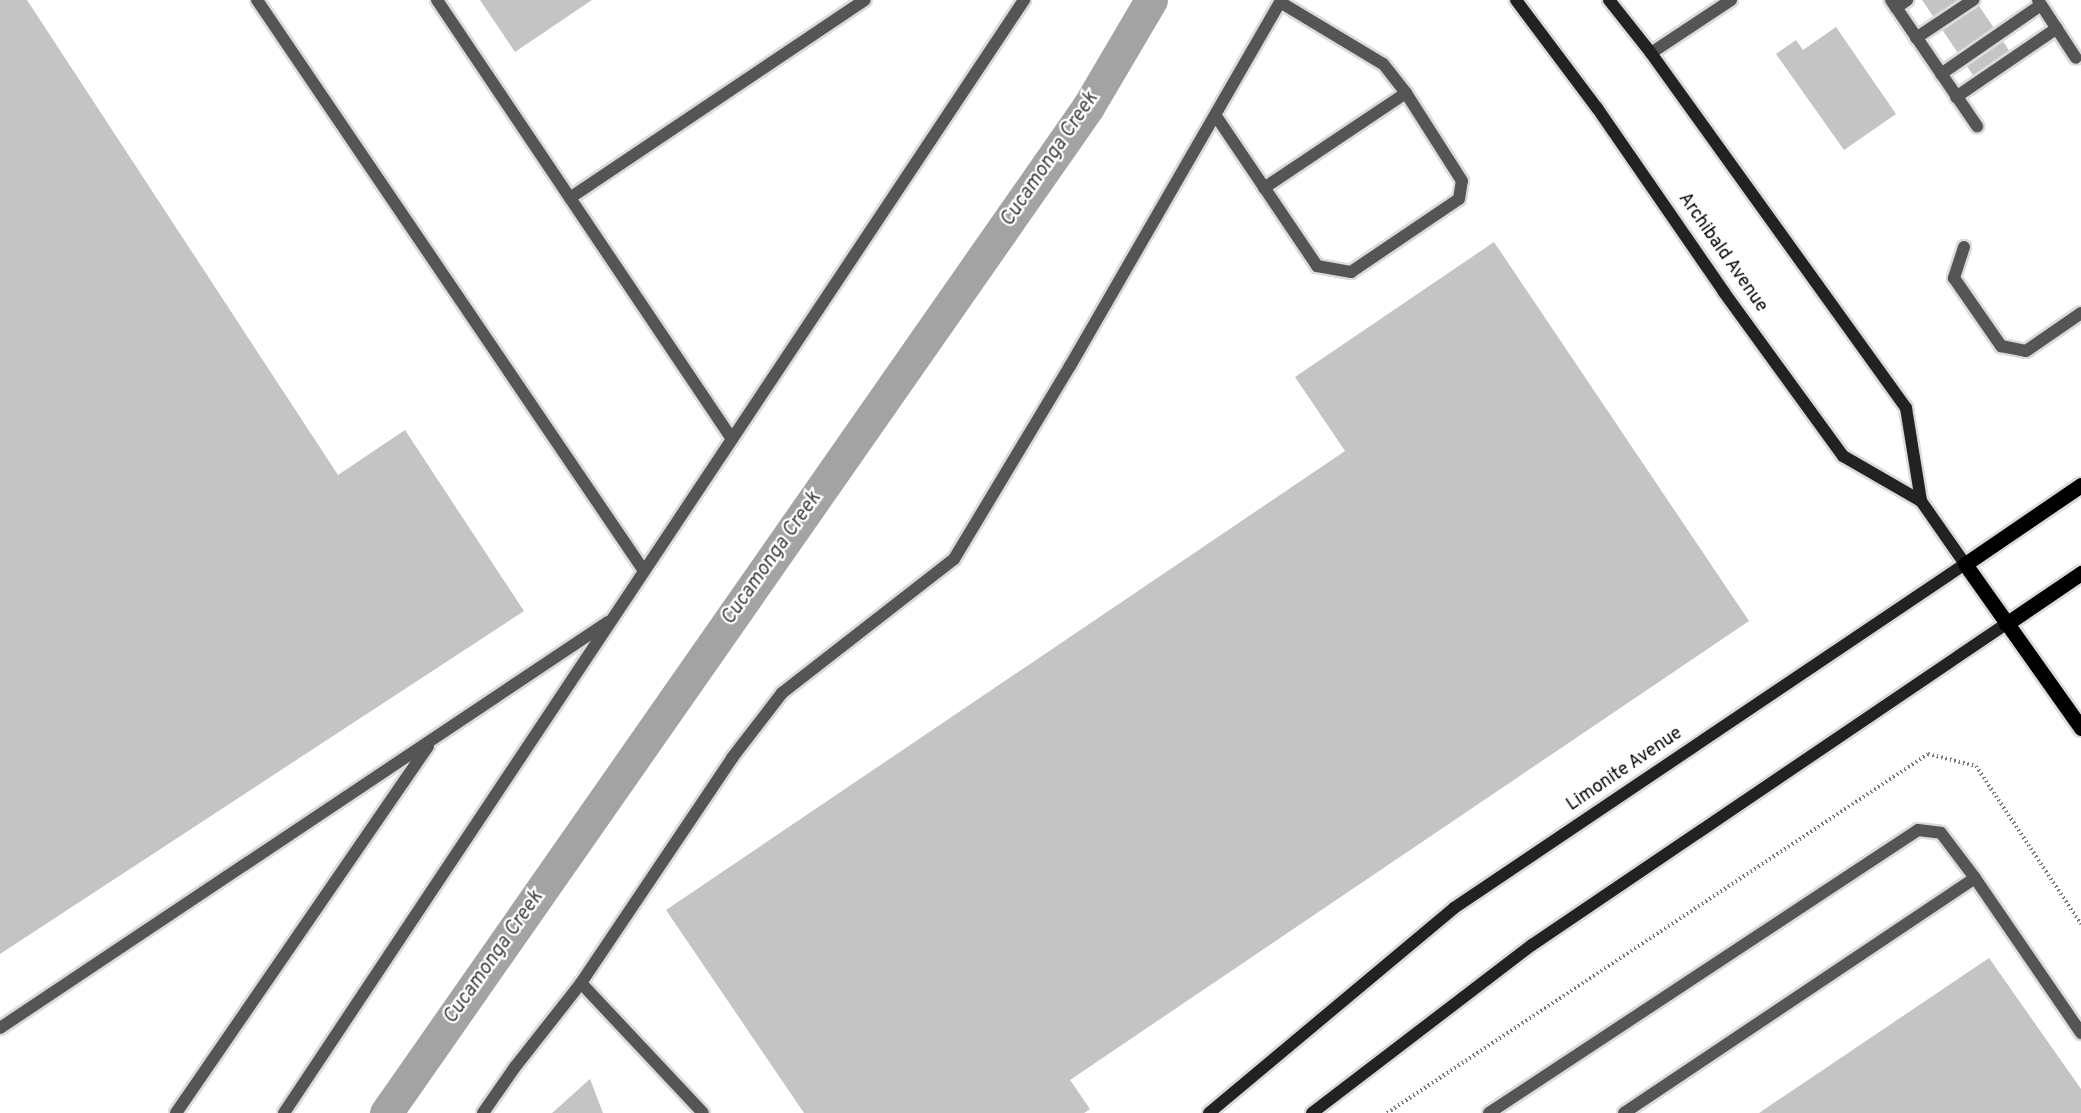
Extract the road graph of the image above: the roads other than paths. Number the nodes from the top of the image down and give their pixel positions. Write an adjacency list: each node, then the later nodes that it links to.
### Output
1 (257, 0): 30 (lane)
2 (437, 0): 23 (lane)
3 (865, 0): 23 (lane)
4 (1024, 0): 26 (lane)
5 (1516, 0): 28 (main road, Archibald Avenue)
6 (1609, 0): 15 (main road, Archibald Avenue)
7 (1731, 0): 15 (lane)
8 (1907, 0): 12 (lane)
9 (1974, 0): 14 (lane)
10 (1280, 1): 18 (lane); 20 (lane)
11 (2039, 2): 13 (lane); 17 (lane)
12 (1893, 4): 14 (lane)
13 (2057, 28): 16 (lane); 19 (lane)
14 (1916, 38): 17 (lane)
15 (1651, 53): 28 (main road, Archibald Avenue)
16 (2076, 58)
17 (1941, 74): 19 (lane)
18 (1406, 93): 22 (lane); 22 (lane)
19 (1956, 97): 21 (lane)
20 (1216, 116): 22 (lane); 37 (lane)
21 (1977, 126)
22 (1264, 188)
23 (570, 198): 26 (lane)
24 (1964, 247): 25 (lane)
25 (2081, 314)
26 (732, 439): 30 (lane)
27 (2081, 485): 29 (main road, Limonite Avenue)
28 (1921, 501): 29 (main road, Archibald Avenue)
29 (1965, 564): 33 (main road, Archibald Avenue); 44 (main road, Limonite Avenue)
30 (644, 571): 32 (lane)
31 (2081, 573): 33 (main road)
32 (612, 619): 35 (lane); 41 (lane)
33 (2006, 624): 34 (main road, Archibald Avenue); 45 (main road)
34 (2081, 728)
35 (432, 740): 38 (lane); 40 (lane)
36 (1976, 878): 39 (lane); 46 (lane); 47 (lane)
37 (581, 983): 42 (lane); 43 (lane)
38 (0, 1028)
39 (2081, 1033)
40 (176, 1113)
41 (284, 1113)
42 (483, 1113)
43 (703, 1113)
44 (1209, 1113)
45 (1312, 1113)
46 (1489, 1113)
47 (1624, 1113)

